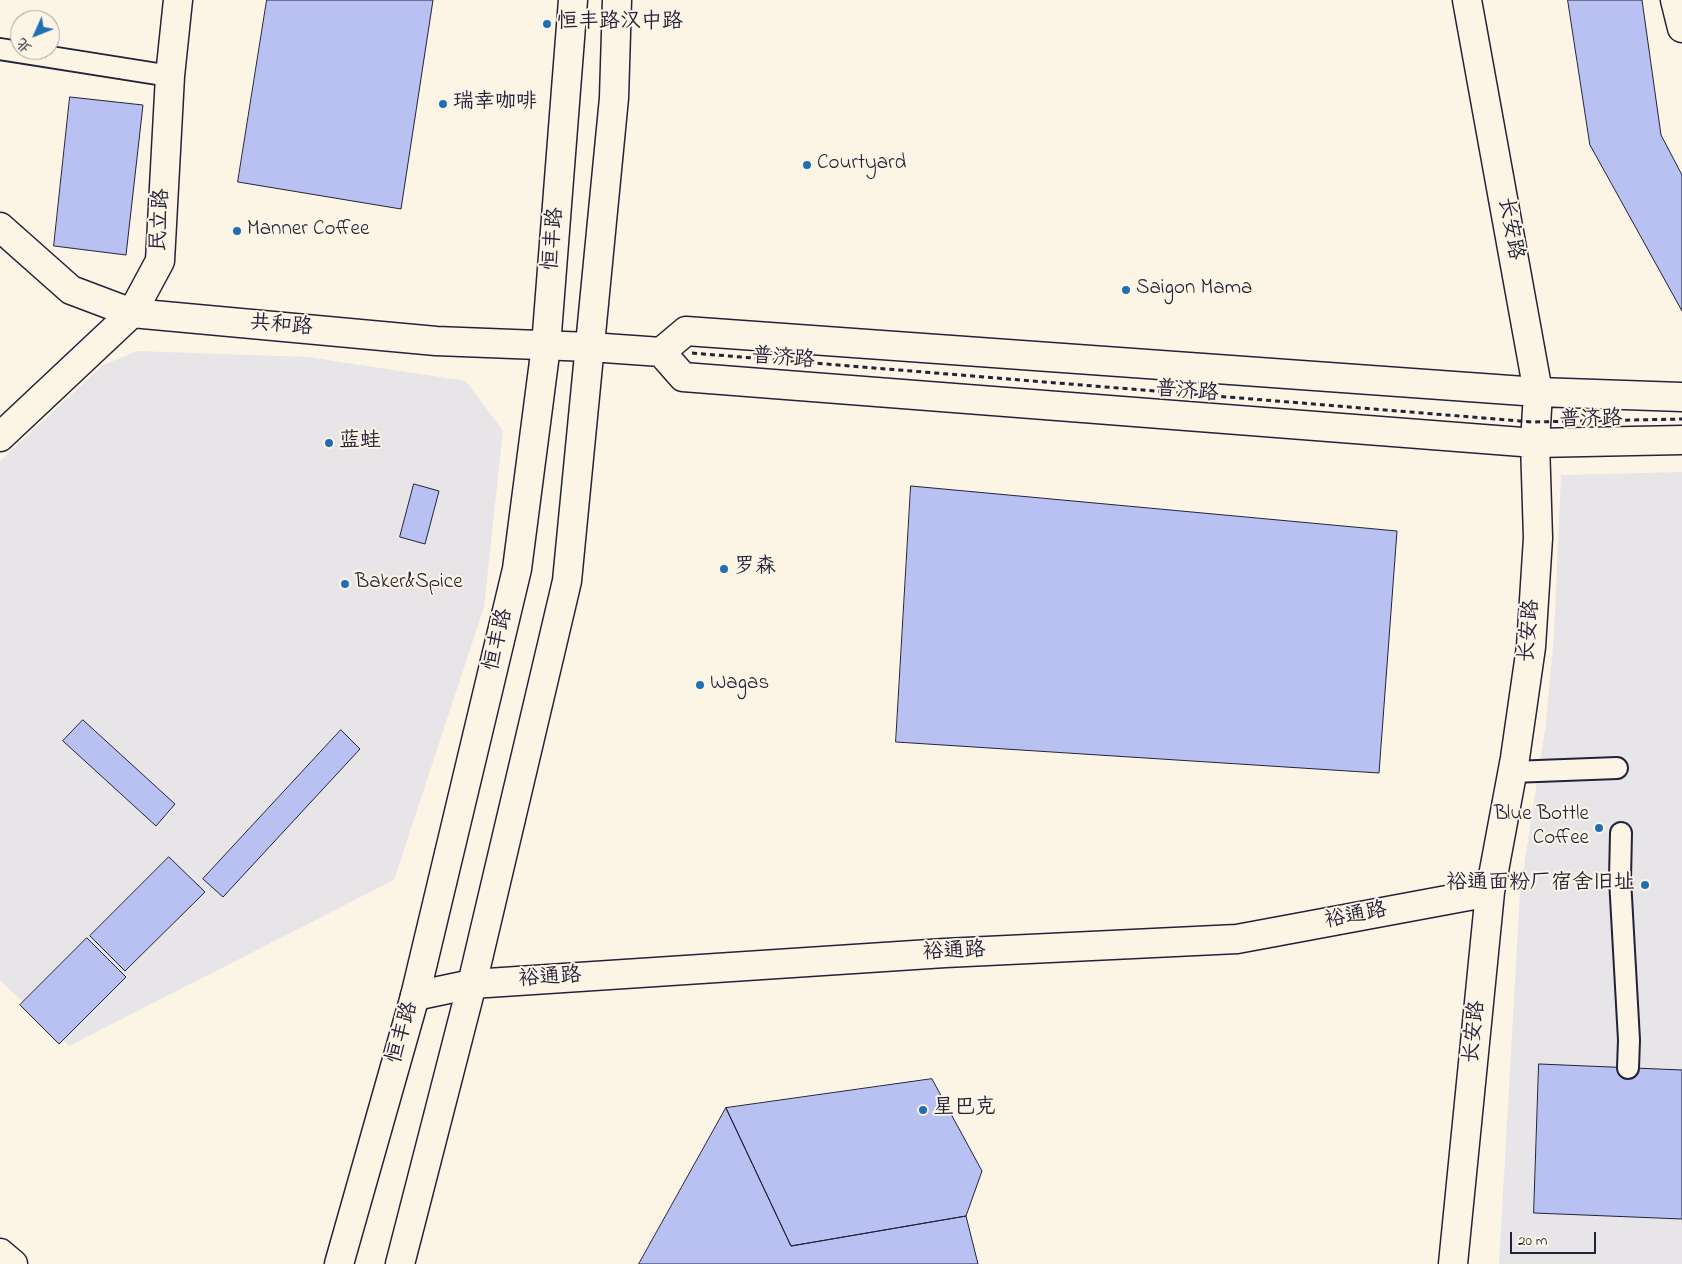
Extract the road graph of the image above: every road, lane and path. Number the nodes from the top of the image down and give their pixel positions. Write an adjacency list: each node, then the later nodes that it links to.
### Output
1 (178, 0): 8 (street, 民立路)
2 (573, 0): 11 (street, 恒丰路)
3 (617, 0): 12 (street)
4 (1467, 0): 15 (street, 长安路)
5 (1675, 0): 6 (street)
6 (1682, 28)
7 (0, 49): 8 (street)
8 (170, 76): 10 (street, 民立路)
9 (0, 227): 10 (street, 共和路)
10 (132, 313): 11 (street, 共和路); 18 (street, 民立路)
11 (546, 346): 12 (street, 共和路); 26 (street, 恒丰路)
12 (590, 347): 13 (street); 25 (street)
13 (661, 352): 15 (street); 20 (street)
14 (692, 353): 17 (path, 普济路, bridge)
15 (1538, 392): 16 (street); 20 (street, 长安路)
16 (1682, 397)
17 (1682, 419)
18 (0, 437)
19 (1682, 440): 20 (street)
20 (1535, 443): 22 (street, 长安路)
21 (1617, 768): 22 (street)
22 (1512, 772): 24 (street, 长安路)
23 (1621, 833): 27 (street)
24 (1490, 892): 25 (street, 裕通路); 32 (street, 长安路)
25 (472, 984): 26 (street, 裕通路); 31 (street)
26 (415, 996): 30 (street, 恒丰路)
27 (1628, 1068)
28 (0, 1253): 29 (street)
29 (12, 1264)
30 (339, 1264)
31 (400, 1264)
32 (1454, 1264)

